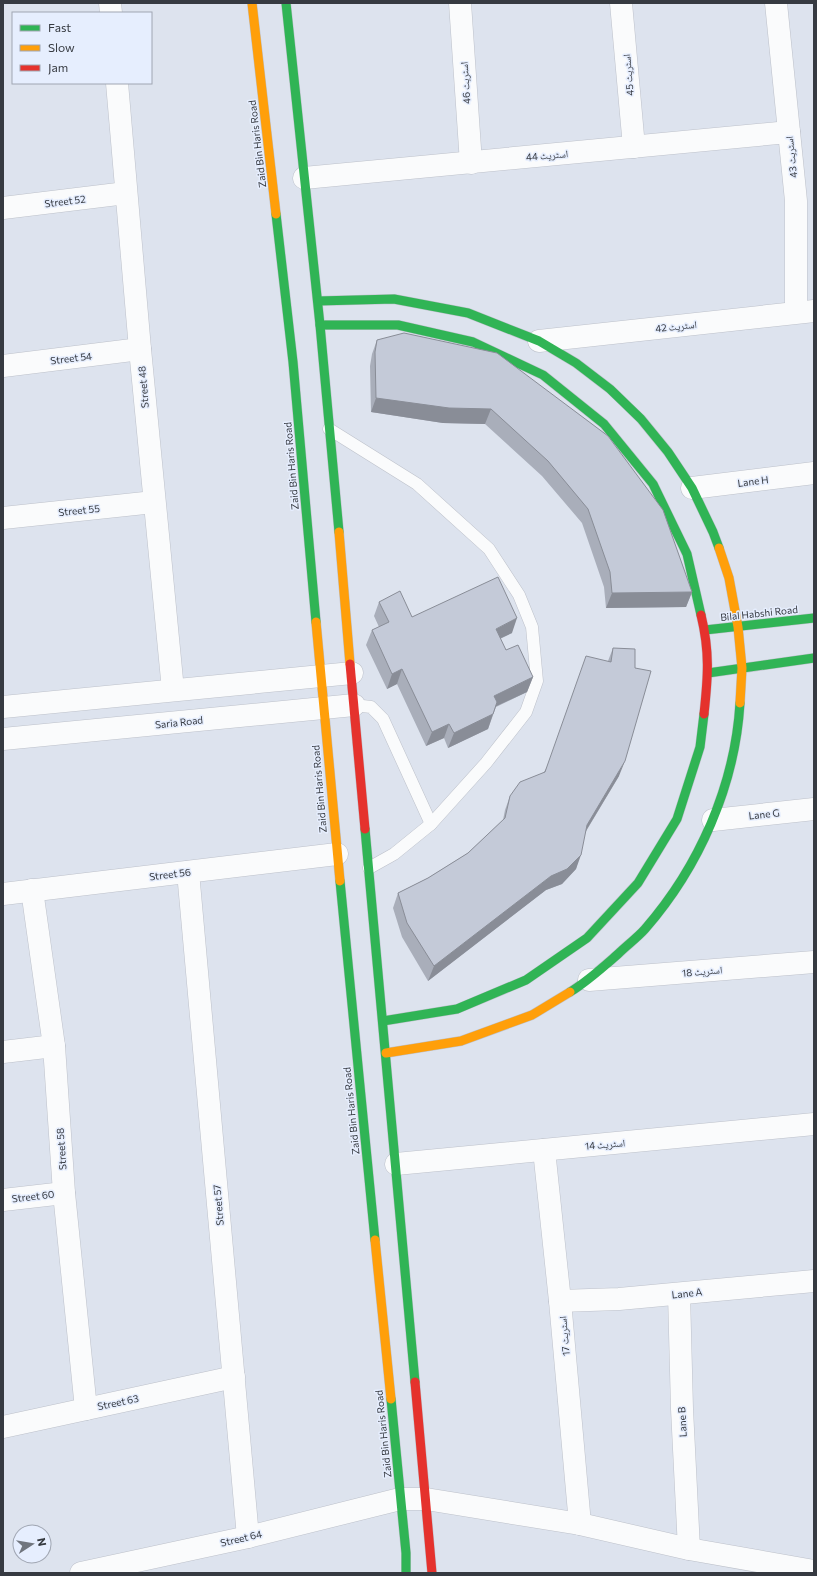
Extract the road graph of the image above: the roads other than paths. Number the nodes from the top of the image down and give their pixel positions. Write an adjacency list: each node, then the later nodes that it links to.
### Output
1 (252, 3): 31 (street, Zaid Bin Haris Road)
2 (286, 3): 10 (street)
3 (460, 3): 9 (street, اسٹریٹ 46)
4 (621, 3): 8 (street, اسٹریٹ 45)
5 (776, 3): 7 (street, اسٹریٹ 43)
6 (117, 84): 11 (street, Street 48)
7 (789, 132): 8 (street, اسٹریٹ 44); 14 (street, اسٹریٹ 43)
8 (634, 147): 9 (street, اسٹریٹ 44)
9 (471, 162): 10 (street, اسٹریٹ 44)
10 (304, 178): 13 (street)
11 (126, 193): 12 (street, Street 52); 17 (street, Street 48)
12 (3, 208)
13 (318, 301): 15 (street); 16 (street)
14 (805, 312): 16 (street, اسٹریٹ 42)
15 (320, 325): 19 (street); 26 (street)
16 (539, 341): 21 (street)
17 (140, 349): 18 (street, Street 54); 22 (street, Street 48)
18 (3, 366)
19 (329, 428): 29 (street); 39 (lane)
20 (814, 474): 21 (street, Lane H)
21 (692, 488): 25 (street)
22 (154, 502): 23 (street, Street 55); 32 (street, Street 48)
23 (3, 518)
24 (814, 618): 25 (street, Bilal Habshi Road)
25 (738, 627): 26 (street, Bilal Habshi Road); 28 (street)
26 (706, 630): 30 (street)
27 (814, 658): 28 (street)
28 (742, 668): 30 (street); 38 (street)
29 (352, 673): 31 (street); 33 (street)
30 (708, 673): 47 (street)
31 (320, 676): 32 (street); 35 (street, Zaid Bin Haris Road)
32 (173, 690): 34 (street)
33 (354, 705): 35 (street, Saria Road); 39 (lane); 41 (street)
34 (3, 707)
35 (323, 708): 36 (street, Saria Road); 40 (street, Zaid Bin Haris Road)
36 (3, 739)
37 (814, 809): 38 (street, Lane G)
38 (713, 820): 46 (street)
39 (431, 824): 41 (lane)
40 (336, 854): 42 (street, Street 56); 62 (street, Zaid Bin Haris Road)
41 (369, 868): 47 (street)
42 (188, 872): 43 (street, Street 56); 59 (street, Street 57)
43 (32, 890): 44 (street, Street 56); 48 (street, Street 58)
44 (3, 894)
45 (814, 962): 46 (street, اسٹریٹ 18)
46 (589, 980): 50 (street)
47 (383, 1022): 50 (street)
48 (54, 1046): 49 (street); 54 (street, Street 58)
49 (3, 1052)
50 (386, 1053): 53 (street)
51 (814, 1124): 52 (street, اسٹریٹ 14)
52 (544, 1150): 53 (street, اسٹریٹ 14); 58 (street, اسٹریٹ 17)
53 (396, 1164): 63 (street)
54 (64, 1193): 55 (street, Street 60); 60 (street, Street 58)
55 (3, 1200)
56 (814, 1281): 57 (street, Lane A)
57 (679, 1294): 58 (street, Lane A); 66 (street, Lane B)
58 (560, 1301): 64 (street, اسٹریٹ 17)
59 (234, 1378): 60 (street, Street 63); 65 (street, Street 57)
60 (86, 1409): 61 (street, Street 63)
61 (3, 1427)
62 (400, 1499): 63 (street, Street 64); 65 (street, Street 64); 69 (street, Zaid Bin Haris Road)
63 (426, 1499): 64 (street, Street 64); 70 (street)
64 (580, 1524): 66 (street, Street 64)
65 (248, 1537): 68 (street, Street 64)
66 (689, 1549): 67 (street, Street 64)
67 (814, 1571)
68 (81, 1573)
69 (406, 1573)
70 (432, 1573)

